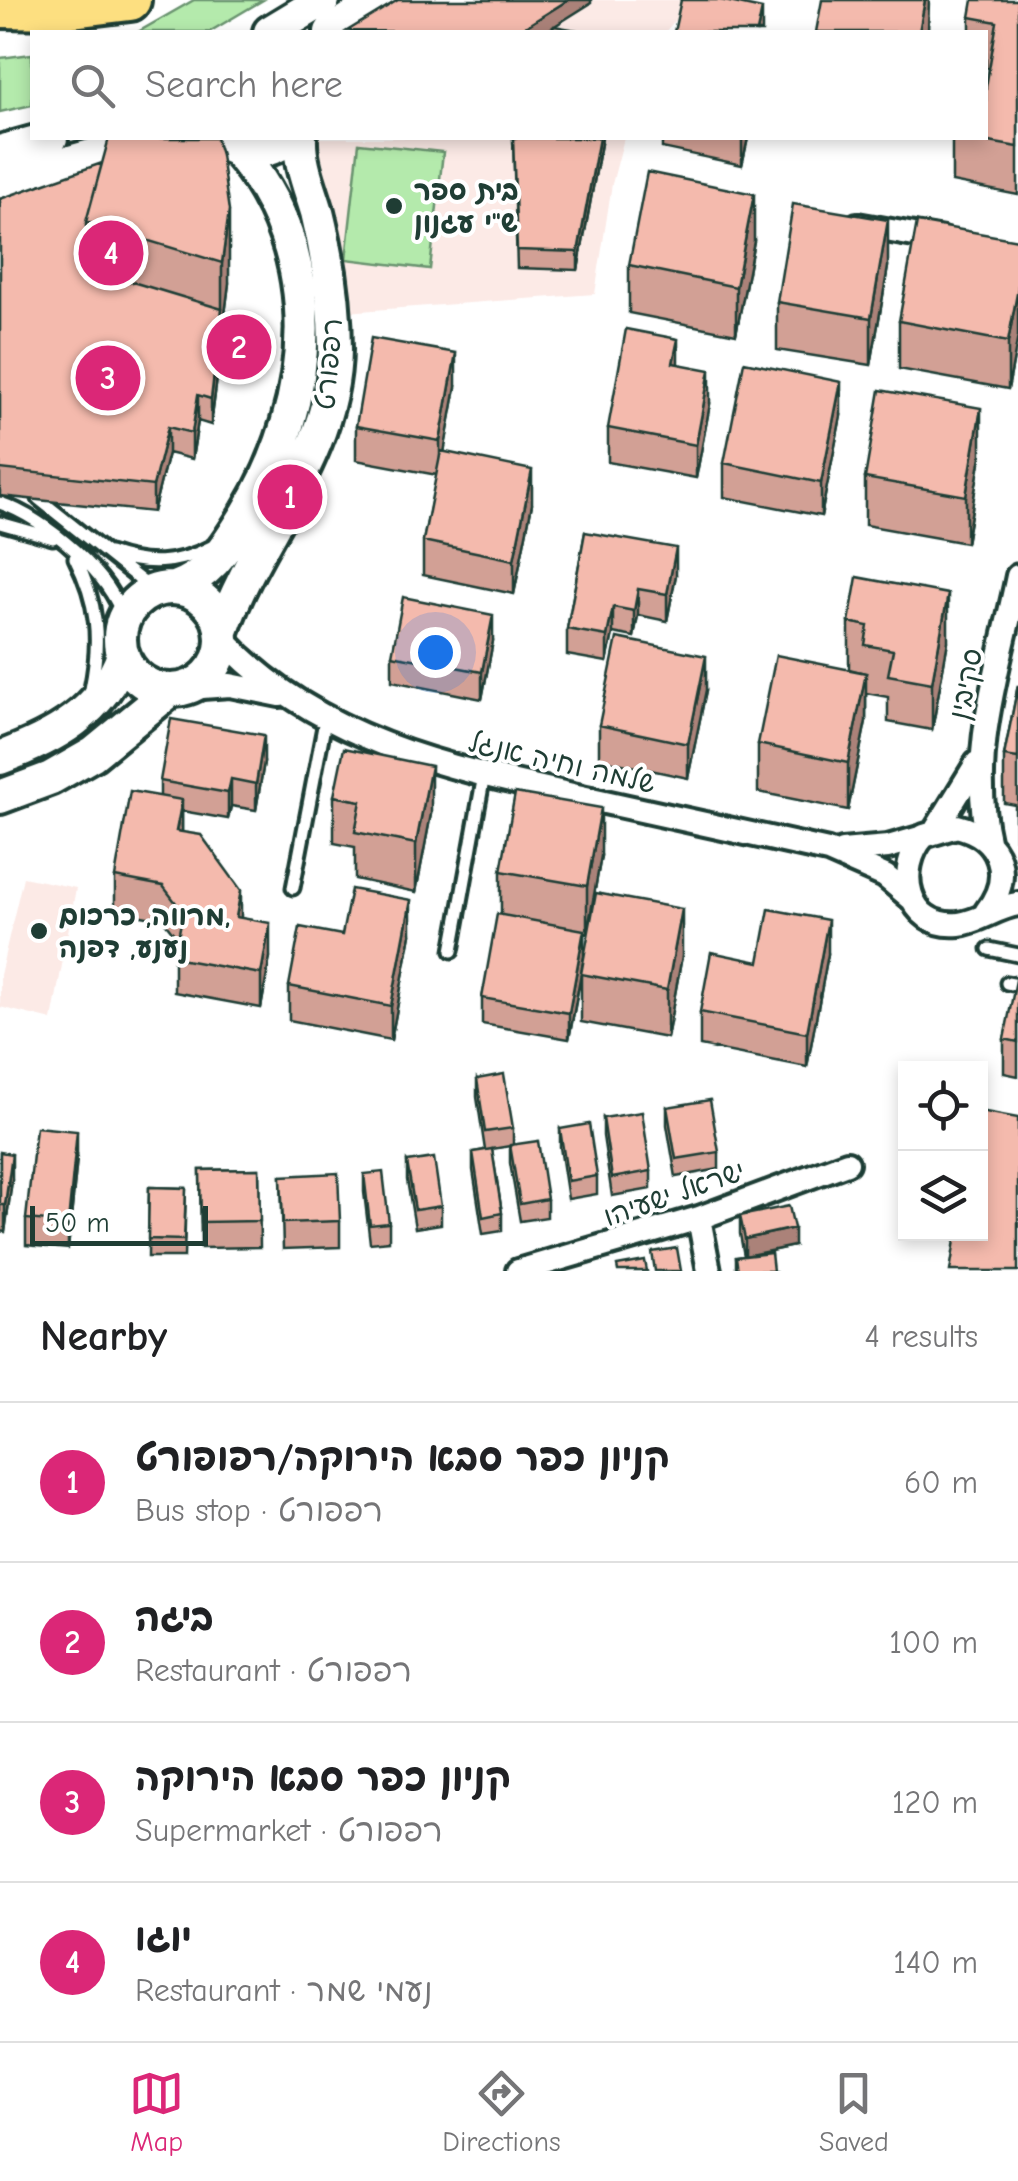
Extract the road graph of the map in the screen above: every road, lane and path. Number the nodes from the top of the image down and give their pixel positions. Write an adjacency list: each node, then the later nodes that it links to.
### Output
1 (130, 0): 4 (highway)
2 (323, 0): 5 (street)
3 (379, 0): 6 (street)
4 (0, 7)
5 (273, 30)
6 (334, 30)
7 (44, 140): 12 (street)
8 (147, 140): 13 (street)
9 (286, 140): 11 (street)
10 (300, 140): 26 (street, רפפורט)
11 (219, 142): 19 (street, רפפורט)
12 (0, 152)
13 (0, 182)
14 (848, 224): 15 (street)
15 (966, 244)
16 (39, 500): 22 (lane)
17 (0, 503): 20 (lane)
18 (0, 523): 20 (lane)
19 (236, 531): 22 (lane); 24 (street, רפפורט)
20 (60, 540): 21 (lane)
21 (71, 550): 25 (lane); 30 (lane)
22 (102, 550): 24 (lane)
23 (1018, 576): 32 (street, סקיבין)
24 (164, 589): 25 (street); 26 (street)
25 (124, 621): 27 (street)
26 (222, 635): 28 (street); 29 (street, שלמה וחיה אנגל)
27 (123, 655): 28 (street); 30 (street)
28 (179, 689): 29 (street, שלמה וחיה אנגל); 35 (street)
29 (293, 699): 31 (street, שלמה וחיה אנגל)
30 (87, 710): 33 (street)
31 (326, 716): 34 (street, שלמה וחיה אנגל); 40 (lane)
32 (983, 746): 36 (street, סקיבין); 37 (street, סקיבין)
33 (0, 758)
34 (484, 775): 38 (street, שלמה וחיה אנגל); 45 (lane)
35 (0, 797)
36 (929, 834): 37 (street); 38 (street, שלמה וחיה אנגל); 41 (street)
37 (988, 840): 39 (street)
38 (828, 851): 41 (street, שלמה וחיה אנגל)
39 (1010, 871): 43 (street)
40 (293, 888)
41 (911, 898): 43 (street)
42 (1018, 904): 43 (street)
43 (986, 912)
44 (989, 949): 46 (lane)
45 (452, 951)
46 (1018, 955)
47 (847, 1164): 48 (street, ישראל ישעיהו)
48 (699, 1218): 49 (street, ישראל ישעיהו); 50 (street)
49 (530, 1270)
50 (709, 1271)

